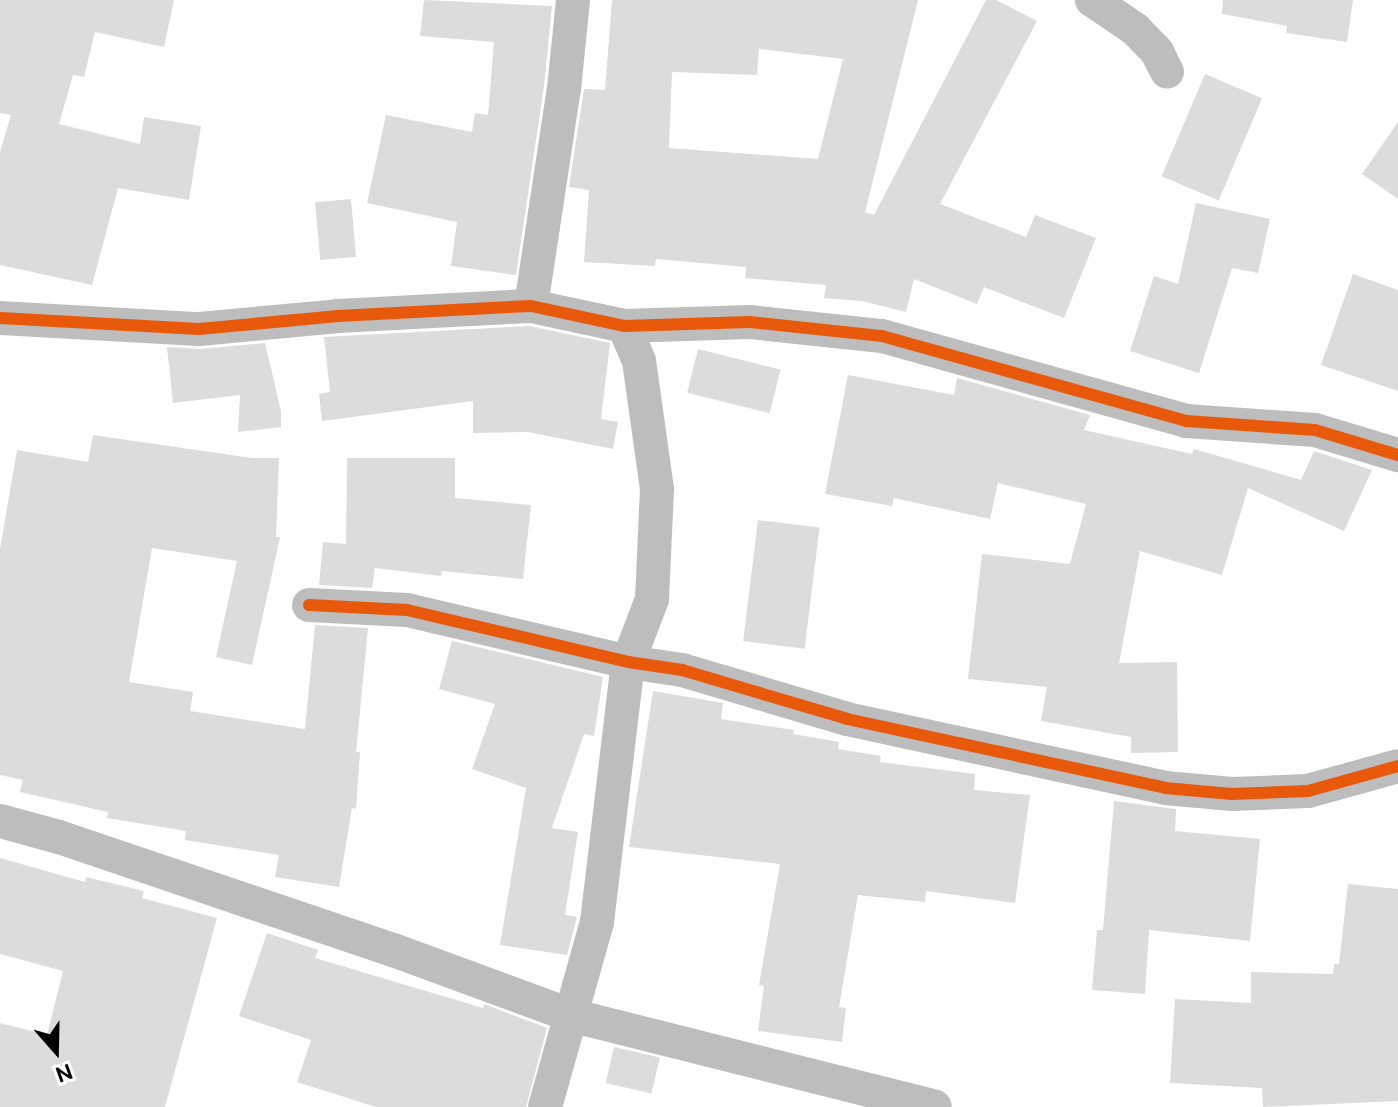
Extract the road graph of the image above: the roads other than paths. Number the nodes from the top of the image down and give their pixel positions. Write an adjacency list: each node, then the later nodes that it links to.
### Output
1 (573, 0): 4 (street)
2 (1092, 0): 3 (street)
3 (1167, 72)
4 (531, 306): 5 (street); 6 (street)
5 (0, 318)
6 (624, 326): 7 (street); 8 (street)
7 (666, 326): 8 (street); 9 (street)
8 (639, 361): 11 (street)
9 (1398, 455)
10 (309, 605): 11 (street)
11 (628, 662): 12 (street); 14 (street)
12 (1398, 766)
13 (0, 821): 14 (street)
14 (570, 1015): 15 (street); 16 (street)
15 (545, 1107)
16 (935, 1107)

